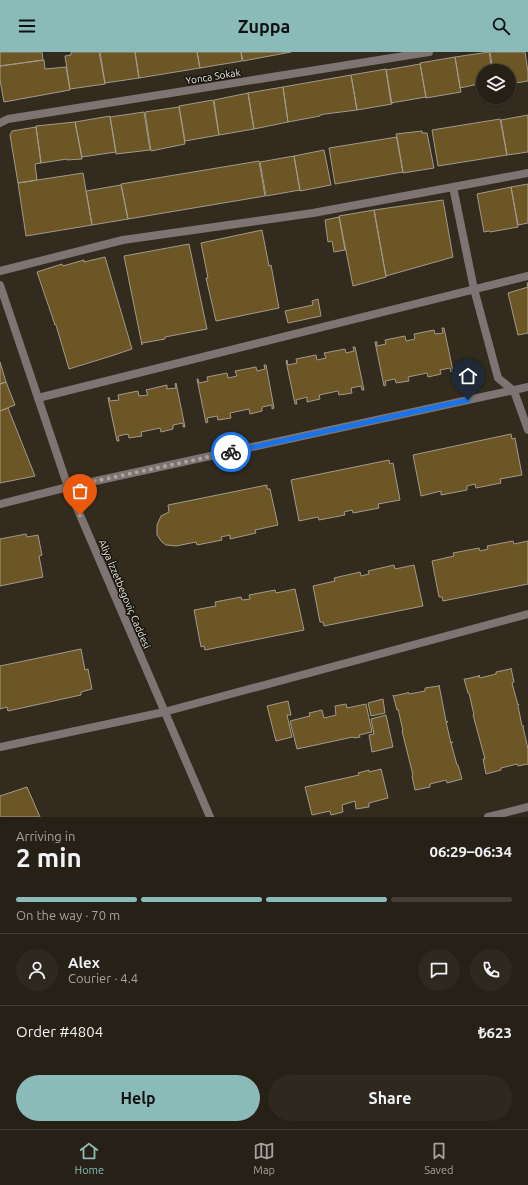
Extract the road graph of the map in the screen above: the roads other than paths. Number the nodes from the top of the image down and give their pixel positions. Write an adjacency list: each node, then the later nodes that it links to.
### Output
1 (429, 52): 2 (street, Yonca Sokak)
2 (0, 123)
3 (528, 173): 4 (street)
4 (453, 187): 5 (street); 8 (street)
5 (0, 271)
6 (528, 276): 8 (street)
7 (0, 285): 11 (street, Aliya İzzetbegoviç Caddesi)
8 (474, 289): 10 (street); 11 (street)
9 (528, 388): 10 (street)
10 (514, 390): 12 (street); 13 (street)
11 (38, 398): 13 (street, Aliya İzzetbegoviç Caddesi)
12 (528, 430)
13 (68, 487): 14 (street); 16 (street, Aliya İzzetbegoviç Caddesi)
14 (0, 504)
15 (528, 614): 16 (street)
16 (164, 712): 17 (street); 19 (street, Aliya İzzetbegoviç Caddesi)
17 (0, 746)
18 (528, 807): 20 (street)
19 (210, 817)
20 (488, 817)

